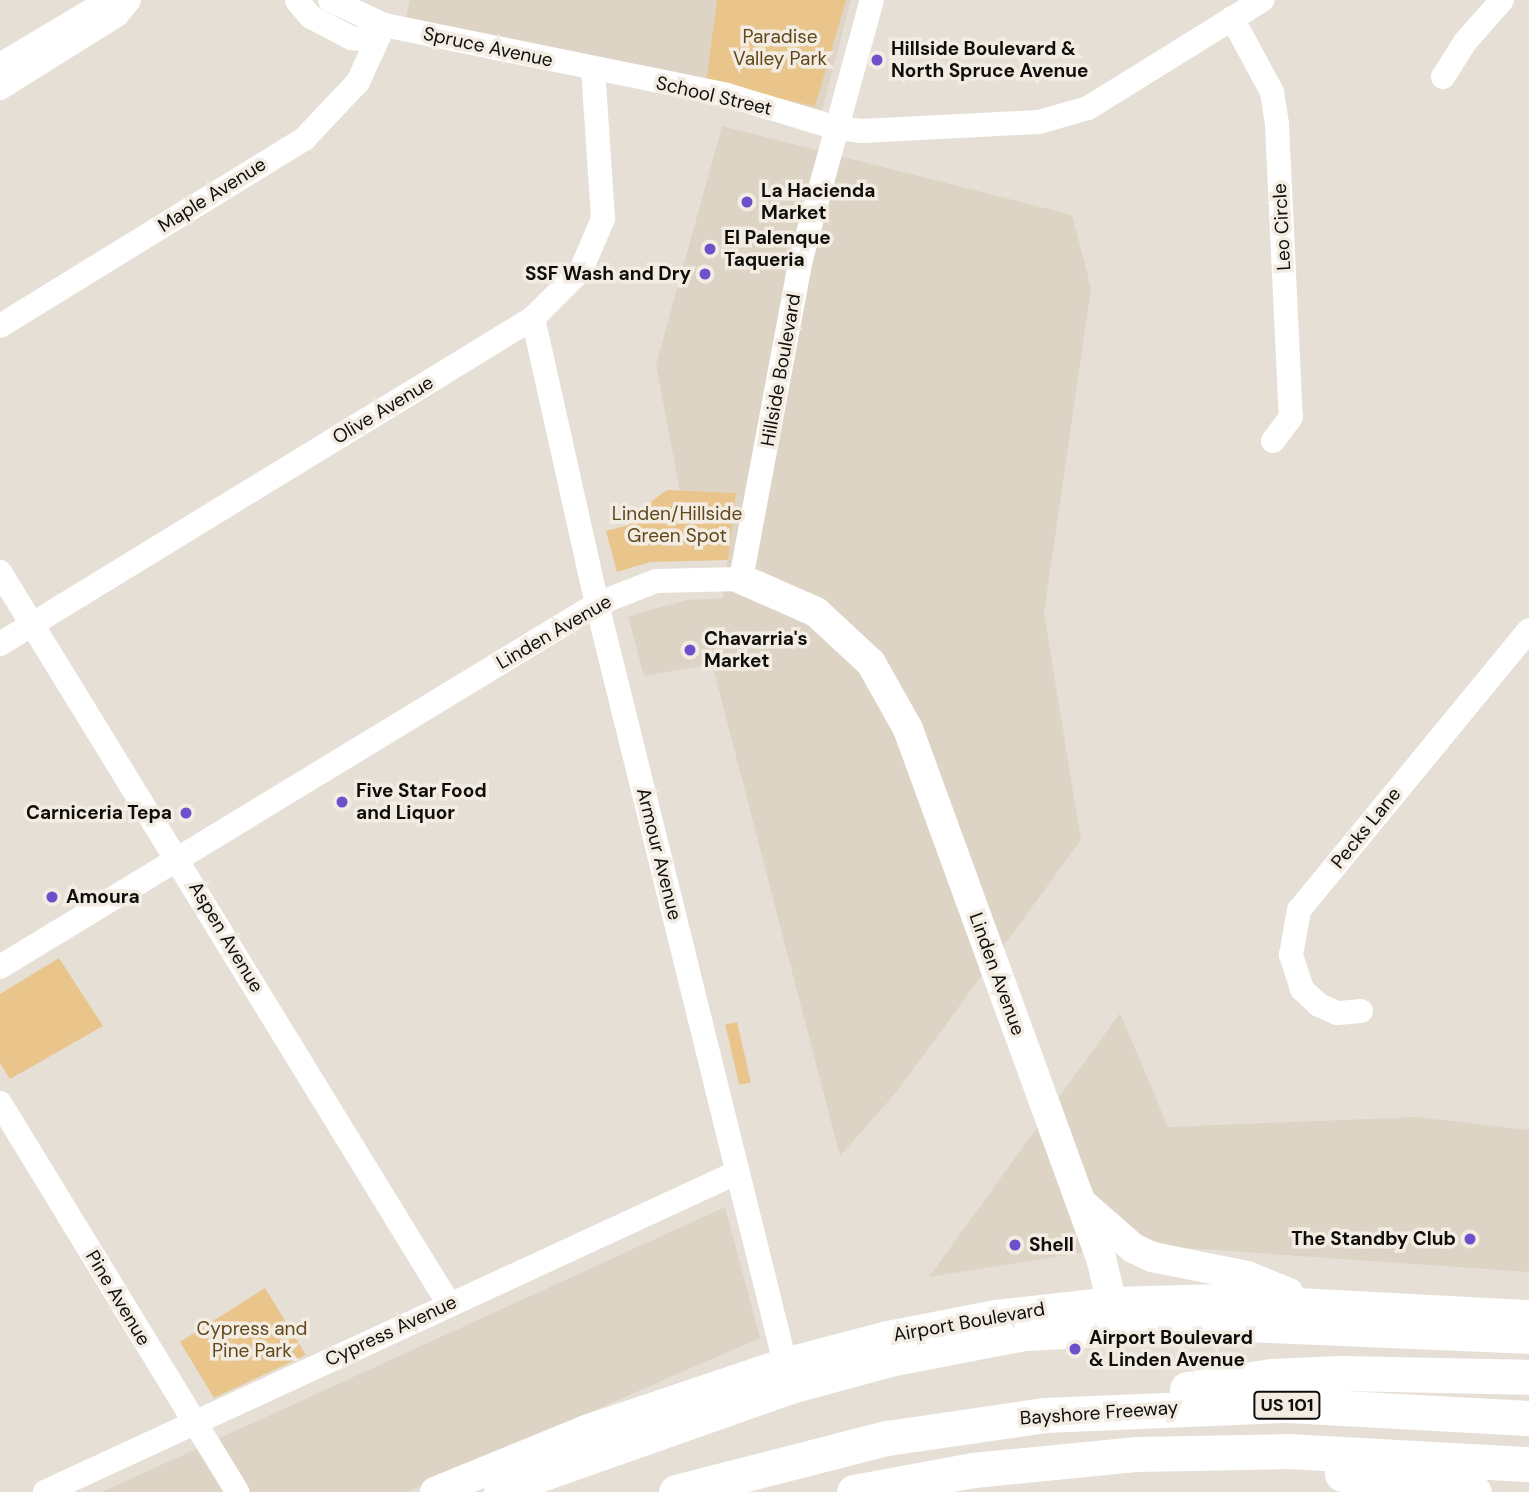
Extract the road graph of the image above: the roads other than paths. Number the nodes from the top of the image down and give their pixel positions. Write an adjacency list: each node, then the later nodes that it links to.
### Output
1 (109, 0): 10 (street)
2 (129, 0): 13 (street)
3 (298, 0): 9 (street)
4 (330, 0): 9 (street, Spruce Avenue)
5 (872, 0): 14 (street, Hillside Boulevard)
6 (1262, 0): 8 (street, School Street)
7 (1502, 0): 12 (street)
8 (1232, 18): 14 (street, School Street); 17 (street, Leo Circle)
9 (384, 25): 11 (street, Spruce Avenue); 16 (street, Maple Avenue)
10 (0, 65)
11 (593, 70): 14 (street, School Street); 15 (street, Olive Avenue)
12 (1443, 77)
13 (0, 88)
14 (833, 127): 19 (street, Hillside Boulevard)
15 (533, 318): 20 (street, Armour Avenue); 21 (street, Olive Avenue)
16 (0, 326)
17 (1273, 441)
18 (0, 572): 21 (street, Aspen Avenue)
19 (741, 579): 20 (street, Linden Avenue); 29 (main road, Linden Avenue)
20 (597, 604): 24 (street, Linden Avenue); 28 (street, Armour Avenue)
21 (32, 625): 23 (street, Olive Avenue); 24 (street, Aspen Avenue)
22 (1529, 630): 26 (street, Pecks Lane)
23 (0, 644)
24 (178, 858): 25 (street, Linden Avenue); 31 (street, Aspen Avenue)
25 (0, 967)
26 (1361, 1011)
27 (0, 1103): 39 (street, Pine Avenue)
28 (738, 1172): 31 (street, Cypress Avenue); 35 (street, Armour Avenue)
29 (1080, 1202): 30 (main road); 32 (main road, Linden Avenue)
30 (1310, 1302): 32 (main road, Airport Boulevard); 33 (main road, Airport Boulevard)
31 (449, 1304): 39 (street, Cypress Avenue)
32 (1115, 1315): 34 (main road, Airport Boulevard); 35 (main road, Airport Boulevard)
33 (1529, 1315)
34 (1529, 1339)
35 (788, 1376): 44 (main road, Airport Boulevard); 45 (main road, Airport Boulevard)
36 (1529, 1377): 37 (highway)
37 (1045, 1415): 38 (highway, Bayshore Freeway / US 101); 46 (highway, Bayshore Freeway / US 101)
38 (1529, 1418)
39 (195, 1423): 42 (street, Cypress Avenue); 43 (street, Pine Avenue)
40 (1136, 1454): 41 (highway); 47 (highway); 48 (highway)
41 (1529, 1464)
42 (46, 1492)
43 (237, 1492)
44 (435, 1492)
45 (499, 1492)
46 (676, 1492)
47 (854, 1492)
48 (1474, 1492)

